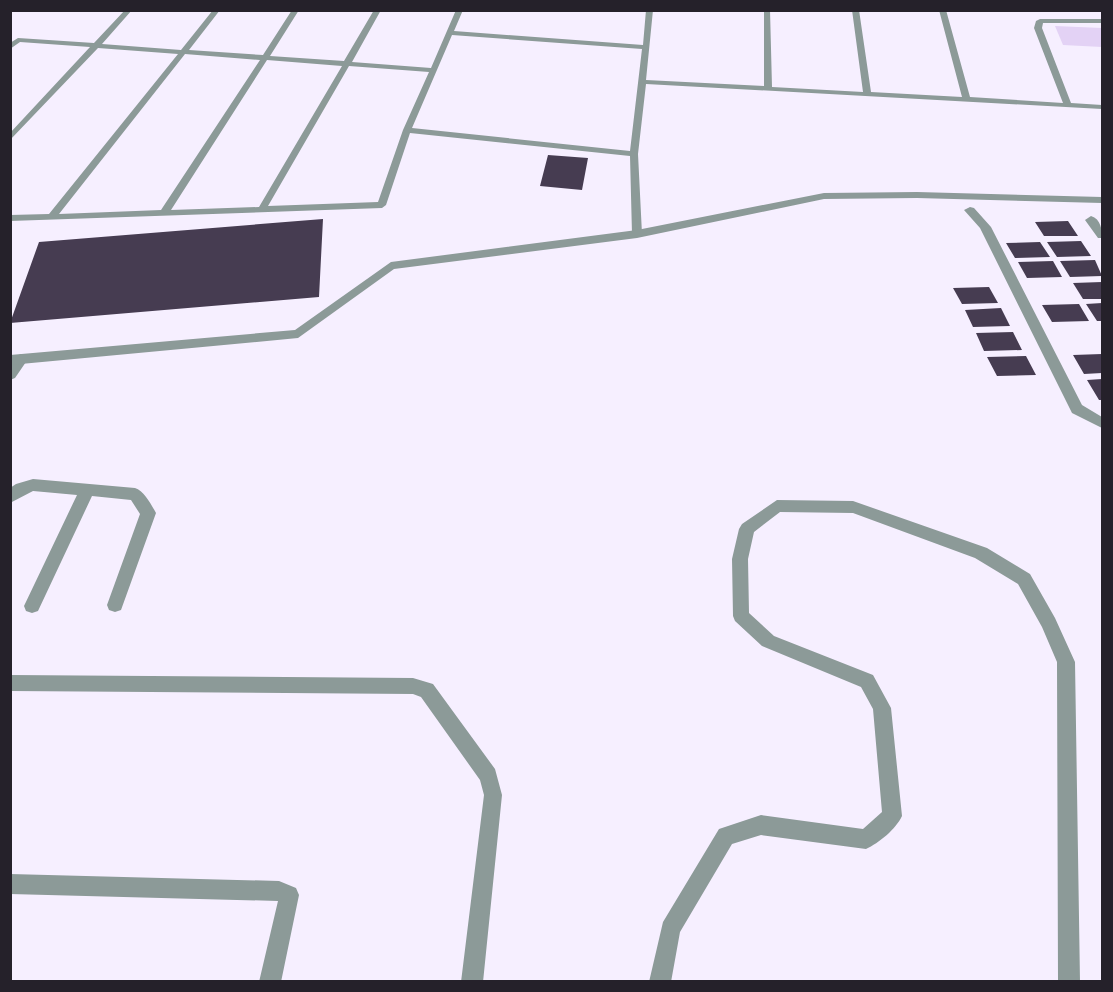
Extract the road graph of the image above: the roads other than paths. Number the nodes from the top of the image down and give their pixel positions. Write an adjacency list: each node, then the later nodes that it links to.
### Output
1 (129, 10): 12 (lane)
2 (217, 10): 15 (lane)
3 (296, 10): 16 (lane)
4 (378, 10): 17 (lane)
5 (460, 10): 11 (lane)
6 (650, 10): 13 (lane)
7 (767, 10): 20 (lane)
8 (855, 10): 21 (lane)
9 (942, 10): 22 (lane)
10 (1102, 21): 23 (lane)
11 (450, 33): 13 (lane); 18 (lane)
12 (97, 46): 14 (lane); 15 (lane); 26 (lane)
13 (646, 47): 19 (lane)
14 (10, 48)
15 (184, 52): 16 (lane); 32 (lane)
16 (263, 58): 17 (lane); 31 (lane)
17 (348, 64): 18 (lane); 29 (lane)
18 (433, 70): 25 (lane)
19 (642, 82): 20 (lane); 27 (lane)
20 (768, 89): 21 (lane)
21 (867, 94): 22 (lane)
22 (967, 100): 23 (lane)
23 (1068, 105): 24 (lane)
24 (1102, 107)
25 (406, 130): 27 (lane); 29 (lane)
26 (10, 138)
27 (634, 154): 35 (lane)
28 (1102, 200): 35 (street)
29 (262, 209): 31 (lane)
30 (970, 210): 39 (street)
31 (164, 213): 32 (lane)
32 (51, 217): 33 (lane)
33 (10, 218)
34 (1092, 220): 36 (street)
35 (637, 234): 37 (street)
36 (1102, 235)
37 (16, 359): 38 (street)
38 (10, 375)
39 (1102, 423)
40 (87, 490): 41 (street); 42 (street); 43 (street)
41 (10, 497)
42 (115, 605)
43 (32, 606)
44 (10, 683): 47 (street)
45 (10, 884): 46 (street)
46 (270, 981)
47 (472, 981)
48 (660, 981): 49 (street)
49 (1069, 981)

